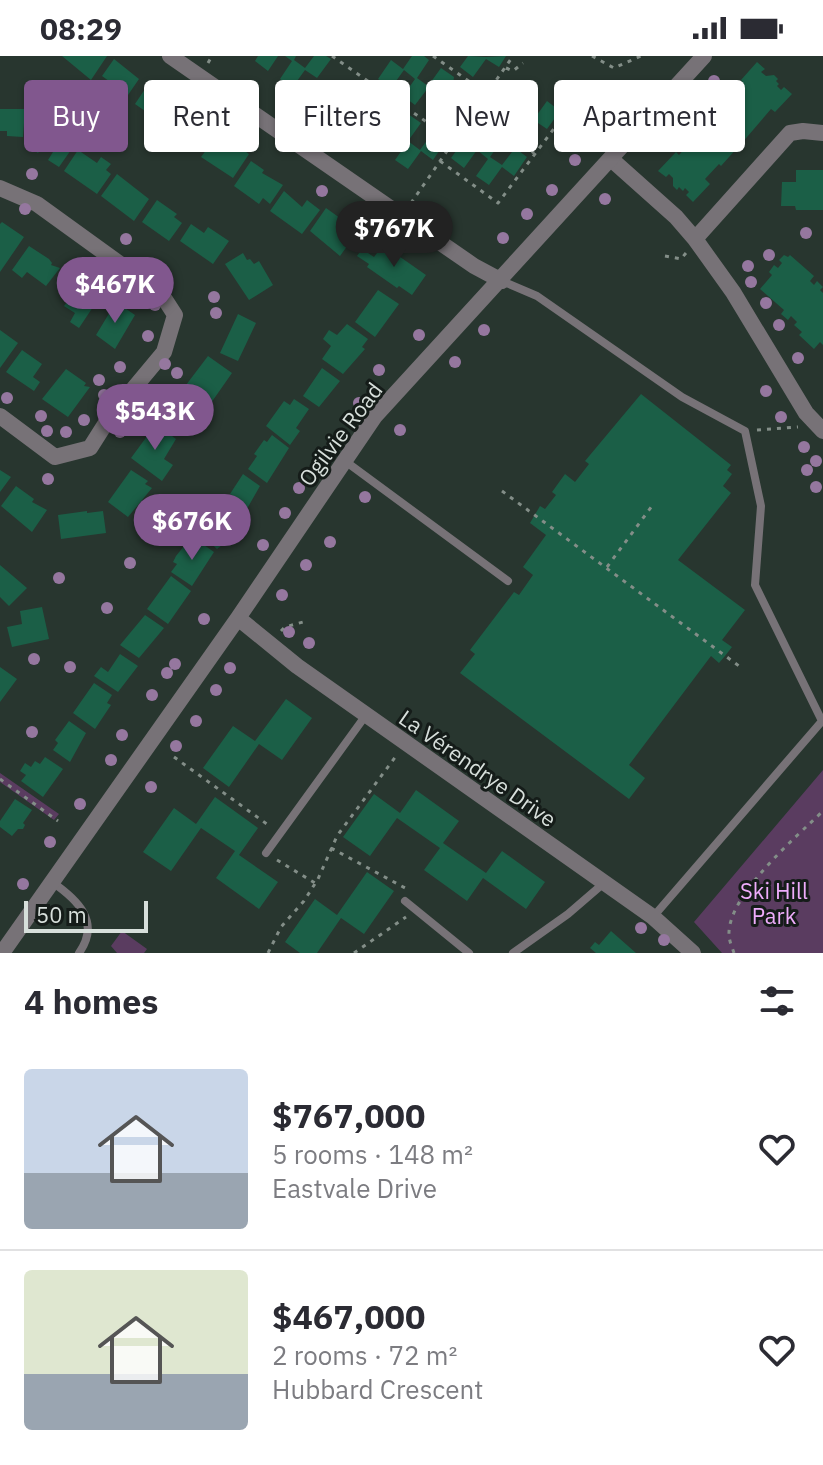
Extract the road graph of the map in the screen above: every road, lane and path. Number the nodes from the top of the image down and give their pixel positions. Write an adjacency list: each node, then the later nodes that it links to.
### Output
1 (170, 56): 21 (street)
2 (332, 56): 12 (path)
3 (433, 56): 10 (path)
4 (513, 56): 9 (path)
5 (592, 56): 6 (path)
6 (641, 56)
7 (704, 56): 18 (street, Ogilvie Road)
8 (523, 63): 9 (path)
9 (506, 68): 11 (path)
10 (467, 80)
11 (497, 80)
12 (426, 121)
13 (554, 129): 17 (path)
14 (823, 133): 22 (street)
15 (446, 152): 19 (path)
16 (532, 152): 17 (path)
17 (535, 154): 19 (path)
18 (611, 159): 22 (street); 24 (street, Ogilvie Road)
19 (440, 161): 21 (path)
20 (0, 188): 25 (street)
21 (401, 216): 24 (street)
22 (697, 241): 23 (path); 28 (street)
23 (665, 256)
24 (502, 281): 27 (lane); 29 (street, Ogilvie Road)
25 (0, 416)
26 (801, 427): 27 (path)
27 (745, 431): 52 (lane)
28 (823, 431)
29 (344, 461): 33 (lane); 34 (street, Ogilvie Road)
30 (502, 491): 32 (path)
31 (652, 506): 32 (path)
32 (607, 567): 37 (path)
33 (508, 581)
34 (238, 618): 38 (street, La Vérendrye Drive); 47 (street, Ogilvie Road)
35 (303, 622): 36 (path)
36 (278, 633)
37 (739, 666)
38 (366, 715): 39 (street, La Vérendrye Drive); 44 (lane)
39 (406, 743): 45 (path); 49 (street, La Vérendrye Drive)
40 (174, 757): 44 (path)
41 (0, 779): 43 (path)
42 (823, 811): 60 (path)
43 (58, 821)
44 (280, 834): 46 (lane)
45 (331, 848): 48 (path); 50 (path)
46 (266, 853): 48 (path)
47 (52, 882): 53 (street, Ogilvie Road); 54 (lane)
48 (315, 883): 55 (path)
49 (604, 883): 52 (street, La Vérendrye Drive); 58 (lane)
50 (405, 901): 51 (lane)
51 (416, 910): 56 (path); 57 (lane)
52 (653, 917): 59 (street, La Vérendrye Drive)
53 (2, 953)
54 (79, 953)
55 (268, 953)
56 (354, 953)
57 (469, 953)
58 (513, 953)
59 (693, 953)
60 (734, 953)

